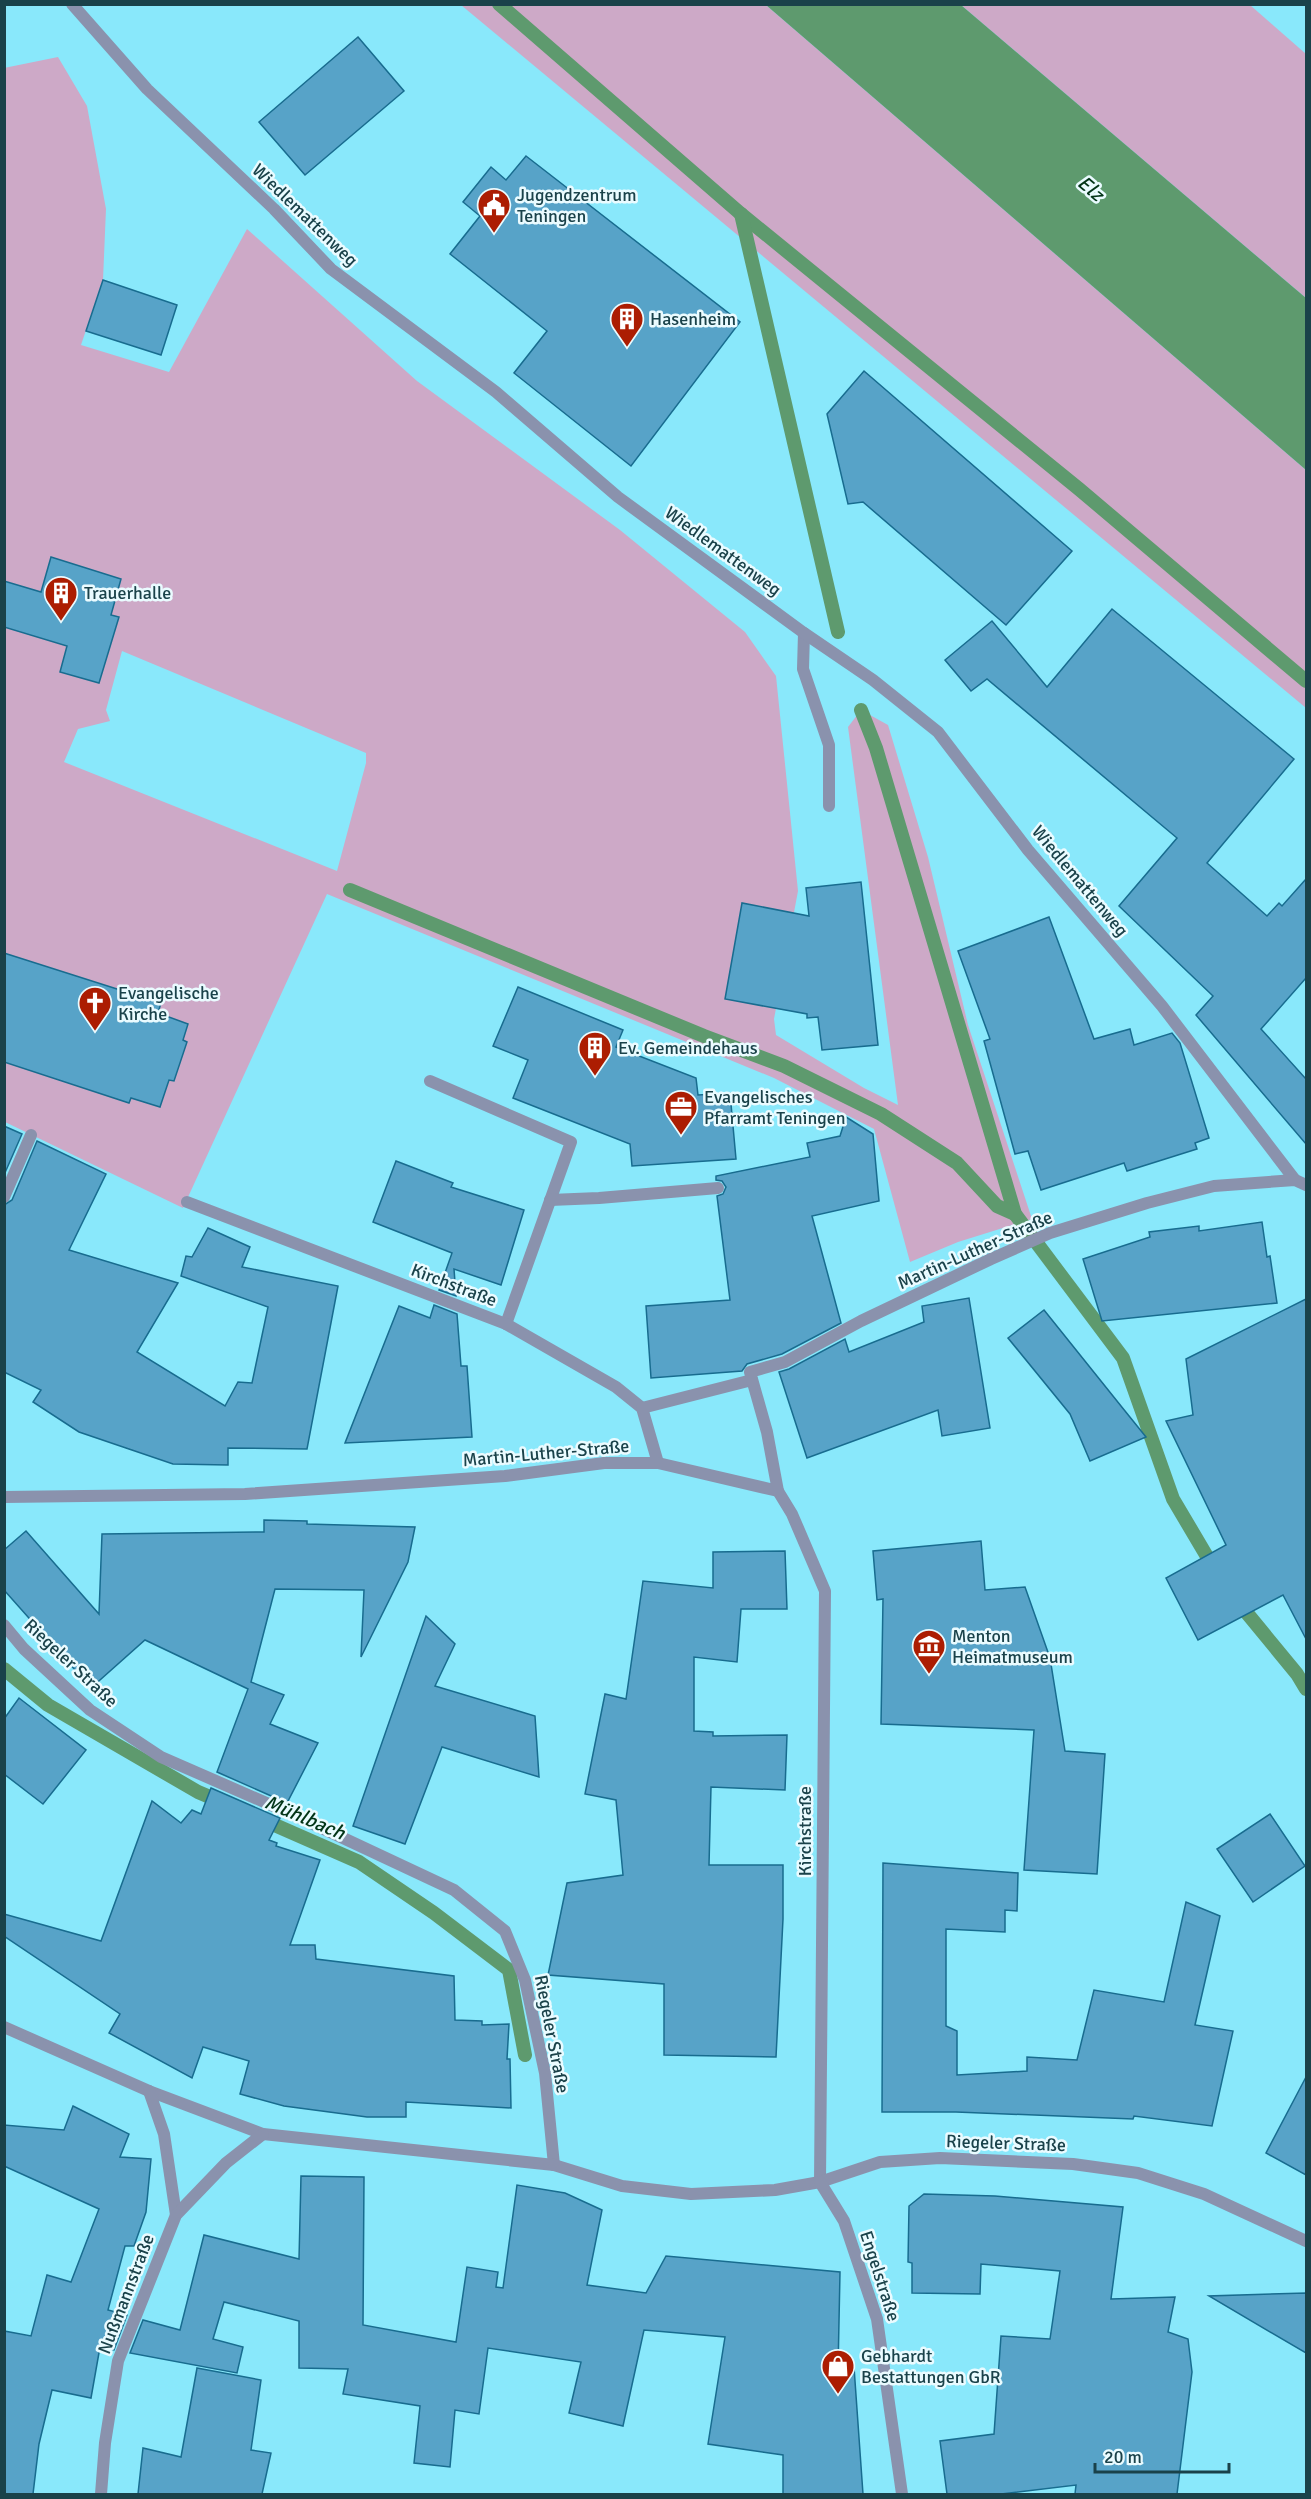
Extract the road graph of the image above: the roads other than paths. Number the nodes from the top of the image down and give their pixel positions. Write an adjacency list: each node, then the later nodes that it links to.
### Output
1 (72, 4): 2 (street, Wiedlemattenweg)
2 (804, 633): 3 (street); 6 (street, Wiedlemattenweg)
3 (829, 806)
4 (430, 1081): 9 (street)
5 (31, 1135): 8 (street)
6 (1301, 1183): 12 (street, Martin-Luther-Straße)
7 (718, 1188): 9 (street)
8 (4, 1197)
9 (550, 1200): 11 (street)
10 (187, 1202): 11 (street, Kirchstraße)
11 (506, 1324): 13 (street, Kirchstraße)
12 (752, 1380): 13 (street); 15 (street)
13 (642, 1408): 14 (street)
14 (658, 1463): 15 (street, Martin-Luther-Straße); 16 (street, Martin-Luther-Straße)
15 (778, 1491): 22 (street, Kirchstraße)
16 (4, 1497)
17 (4, 1625): 21 (street, Riegeler Straße)
18 (4, 2026): 19 (street, Riegeler Straße)
19 (149, 2091): 20 (street, Riegeler Straße); 23 (street)
20 (263, 2134): 21 (street, Riegeler Straße); 23 (street, Nußmannstraße)
21 (554, 2164): 22 (street, Riegeler Straße)
22 (820, 2181): 24 (street, Riegeler Straße); 26 (street, Engelstraße)
23 (176, 2216): 25 (street, Nußmannstraße)
24 (1306, 2241)
25 (101, 2494)
26 (902, 2494)

